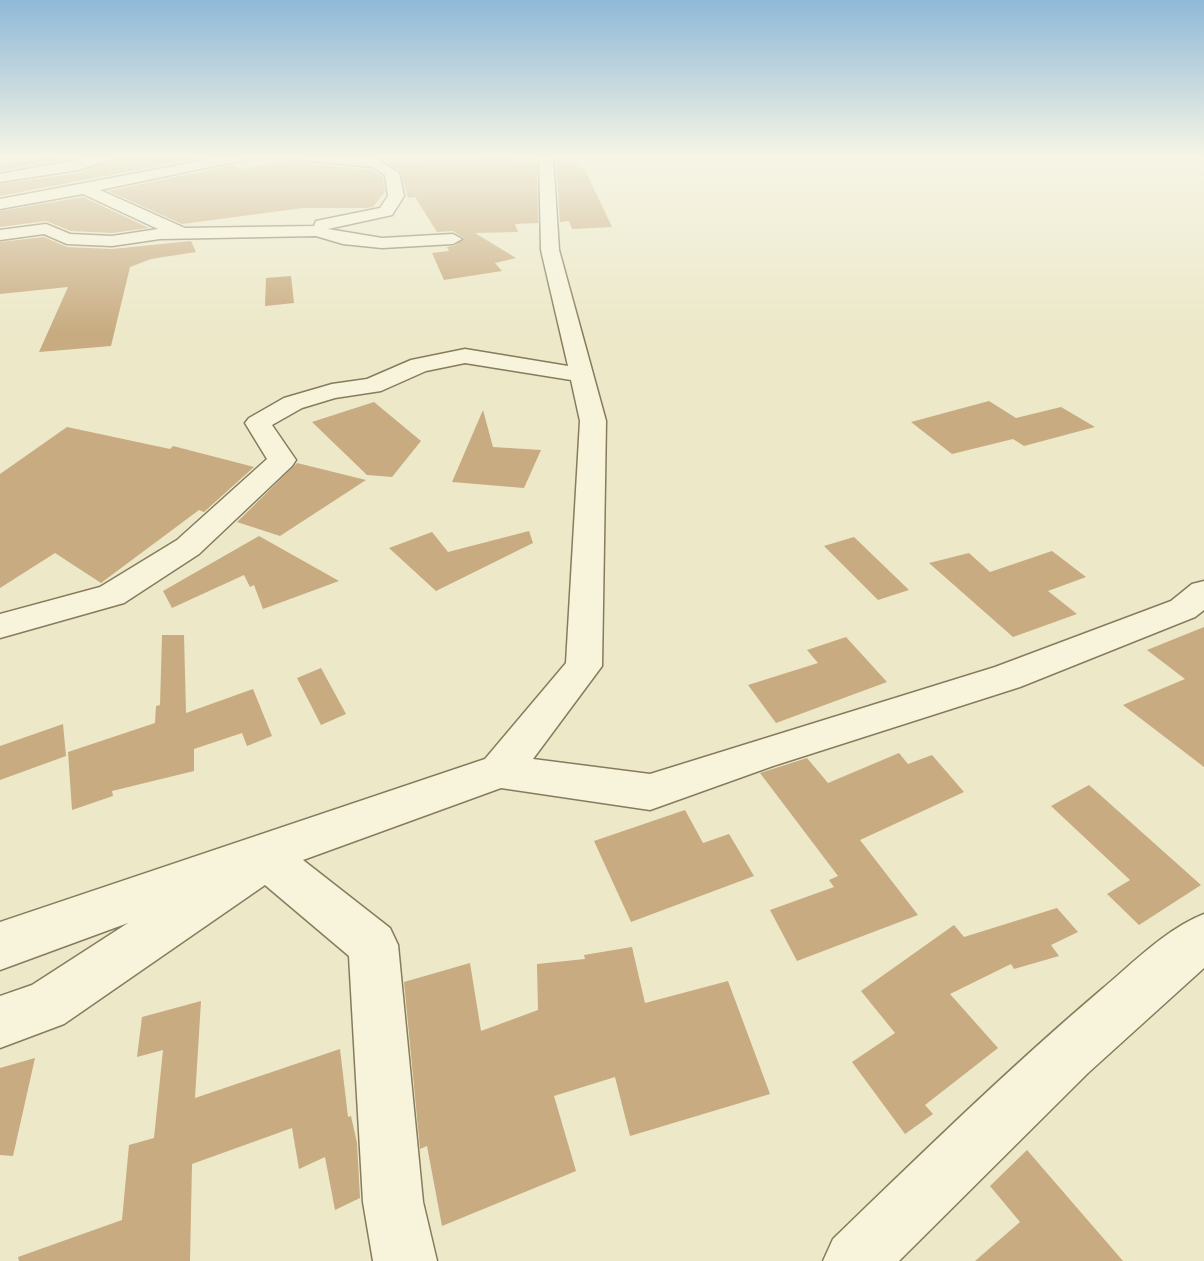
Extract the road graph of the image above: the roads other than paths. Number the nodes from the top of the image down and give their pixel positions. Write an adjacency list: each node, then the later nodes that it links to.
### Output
1 (142, 215): 6 (street)
2 (375, 215): 4 (street)
3 (549, 215): 8 (street)
4 (263, 231): 6 (street); 7 (street)
5 (0, 234): 6 (street)
6 (189, 236)
7 (453, 239)
8 (581, 375): 10 (street); 11 (street)
9 (1204, 593): 11 (street)
10 (0, 626)
11 (500, 771): 13 (street)
12 (1204, 937): 16 (street)
13 (0, 946)
14 (0, 1022): 15 (street)
15 (405, 1261)
16 (855, 1261)

